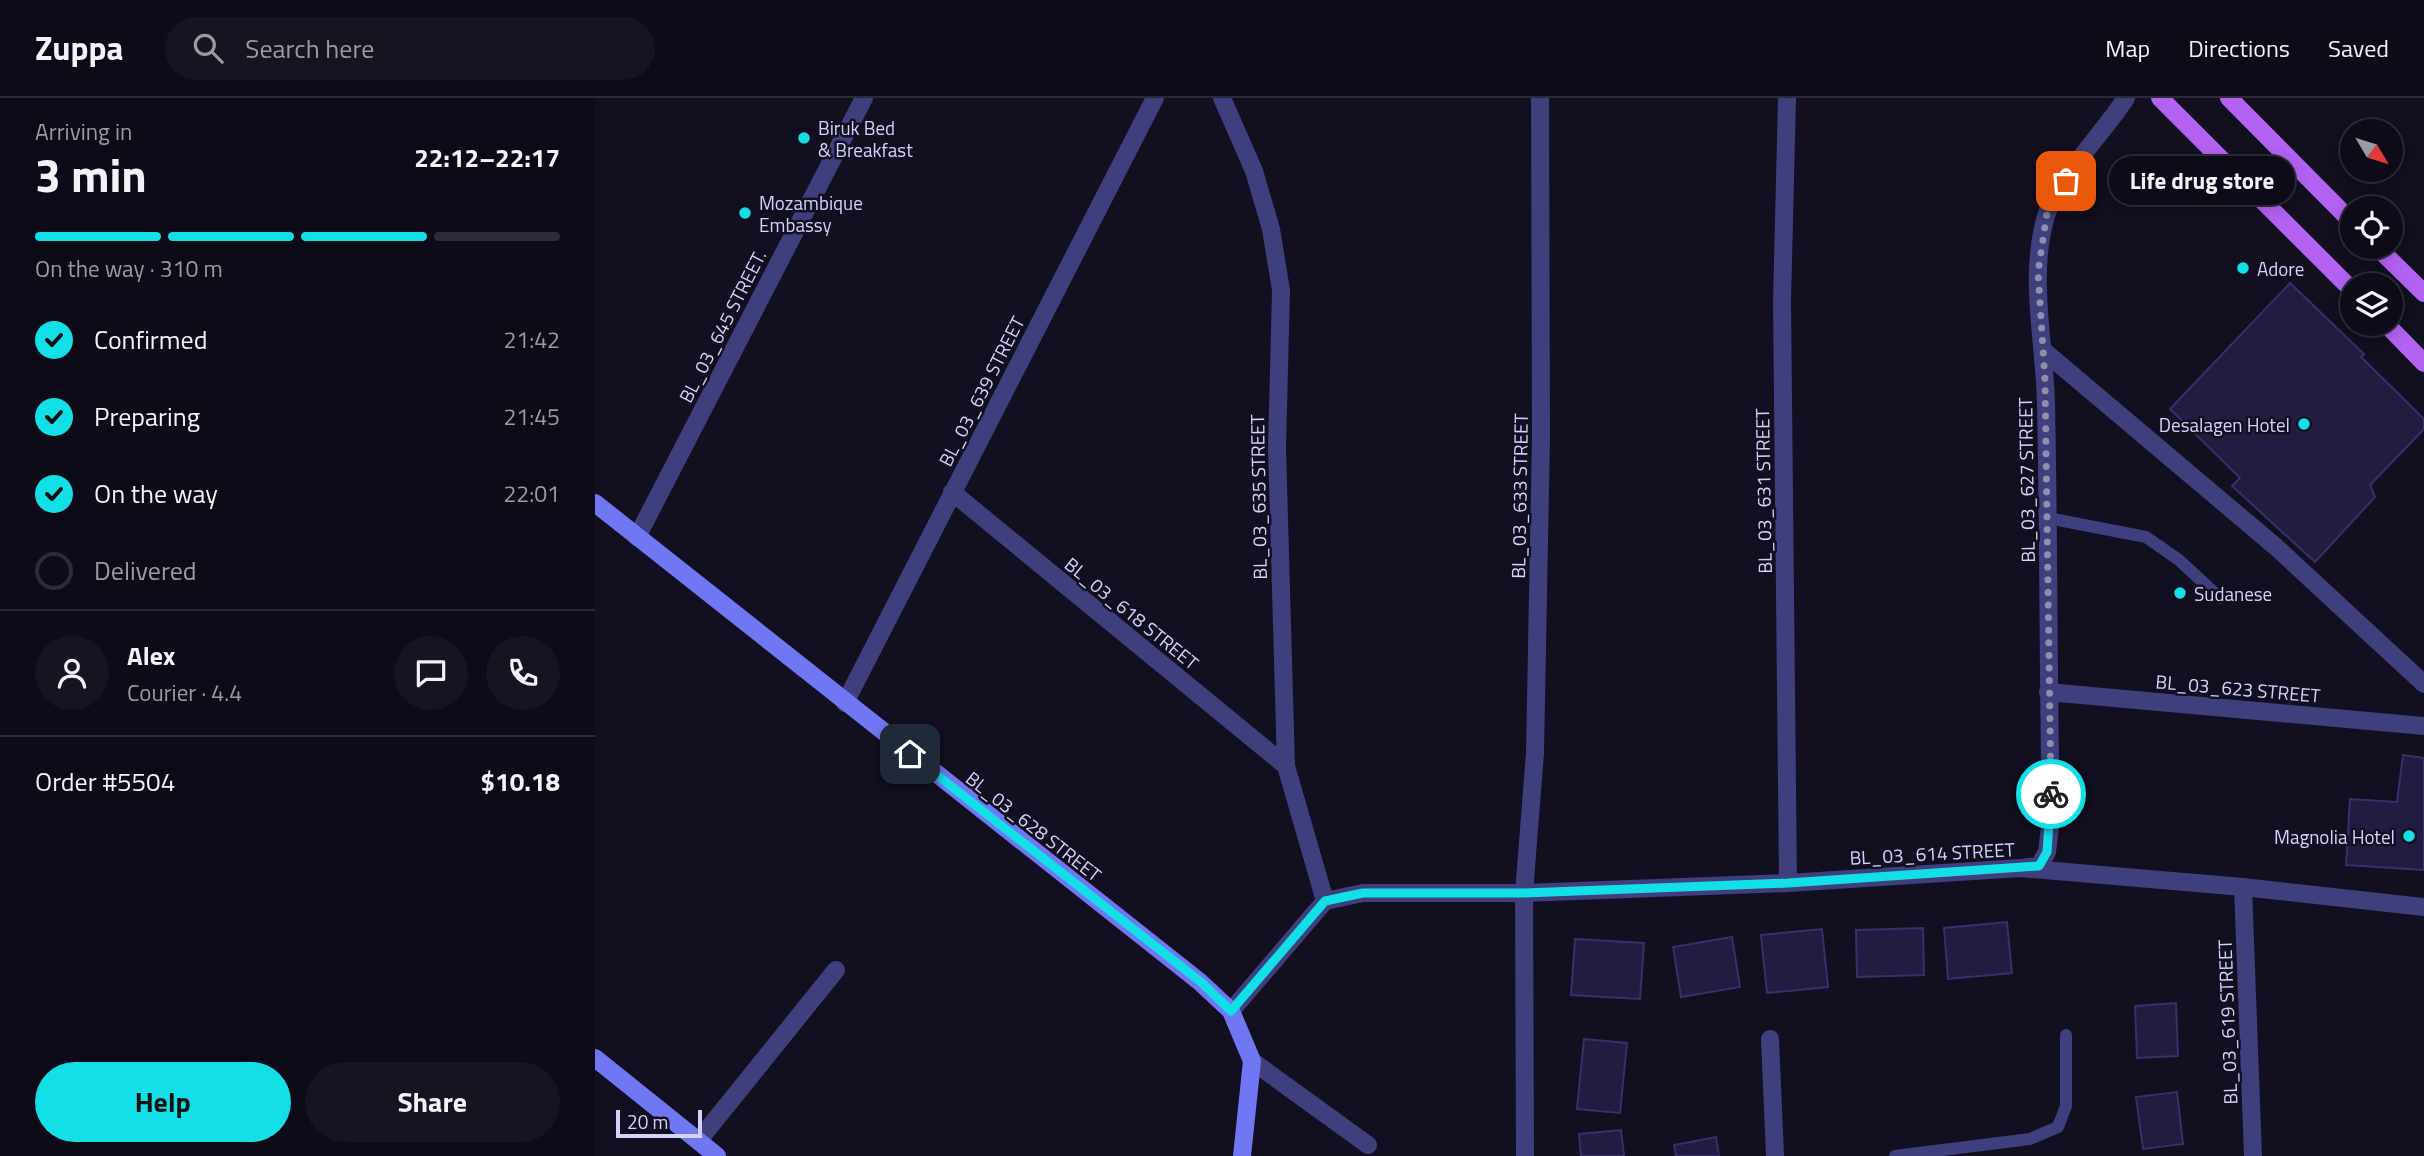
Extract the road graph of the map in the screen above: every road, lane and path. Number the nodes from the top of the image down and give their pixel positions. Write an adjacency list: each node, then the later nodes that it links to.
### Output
1 (864, 98): 19 (street, BL_03_645 STREET.)
2 (1155, 98): 16 (street, BL_03_639 STREET)
3 (1222, 98): 25 (street, BL_03_635 STREET)
4 (1540, 98): 29 (street, BL_03_633 STREET)
5 (1787, 98): 27 (street, BL_03_631 STREET)
6 (2126, 98): 14 (street, BL_03_627 STREET)
7 (2160, 98): 11 (main road)
8 (2229, 98): 9 (main road)
9 (2340, 210)
10 (2389, 259): 12 (main road)
11 (2340, 278)
12 (2424, 293)
13 (2398, 336): 15 (main road)
14 (2045, 352): 18 (street, BL_03_627 STREET); 21 (street)
15 (2424, 363)
16 (953, 492): 23 (street, BL_03_639 STREET); 25 (street, BL_03_618 STREET)
17 (595, 503): 19 (street, BL_03_628 STREET)
18 (2048, 518): 20 (lane); 22 (street, BL_03_627 STREET)
19 (637, 537): 23 (street, BL_03_628 STREET)
20 (2220, 598)
21 (2424, 684)
22 (2048, 692): 24 (street, BL_03_623 STREET); 26 (street, BL_03_627 STREET)
23 (845, 703): 33 (street, BL_03_628 STREET)
24 (2424, 726)
25 (1286, 766): 30 (street, BL_03_635 STREET)
26 (2020, 868): 27 (street, BL_03_614 STREET); 28 (street, BL_03_614 STREET)
27 (1788, 883): 29 (street, BL_03_614 STREET)
28 (2243, 887): 31 (street, BL_03_614 STREET); 45 (street, BL_03_619 STREET)
29 (1524, 893): 30 (street); 42 (street, BL_03_633 STREET)
30 (1325, 901): 33 (street)
31 (2424, 907)
32 (836, 970): 38 (street)
33 (1231, 1011): 37 (street, BL_03_628 STREET)
34 (2066, 1035): 44 (lane)
35 (1770, 1039): 43 (street)
36 (595, 1058): 38 (street)
37 (1252, 1061): 39 (street); 41 (street, BL_03_628 STREET)
38 (699, 1140): 40 (street)
39 (1368, 1145)
40 (717, 1156)
41 (1242, 1156)
42 (1525, 1156)
43 (1776, 1156)
44 (1895, 1156)
45 (2253, 1156)

